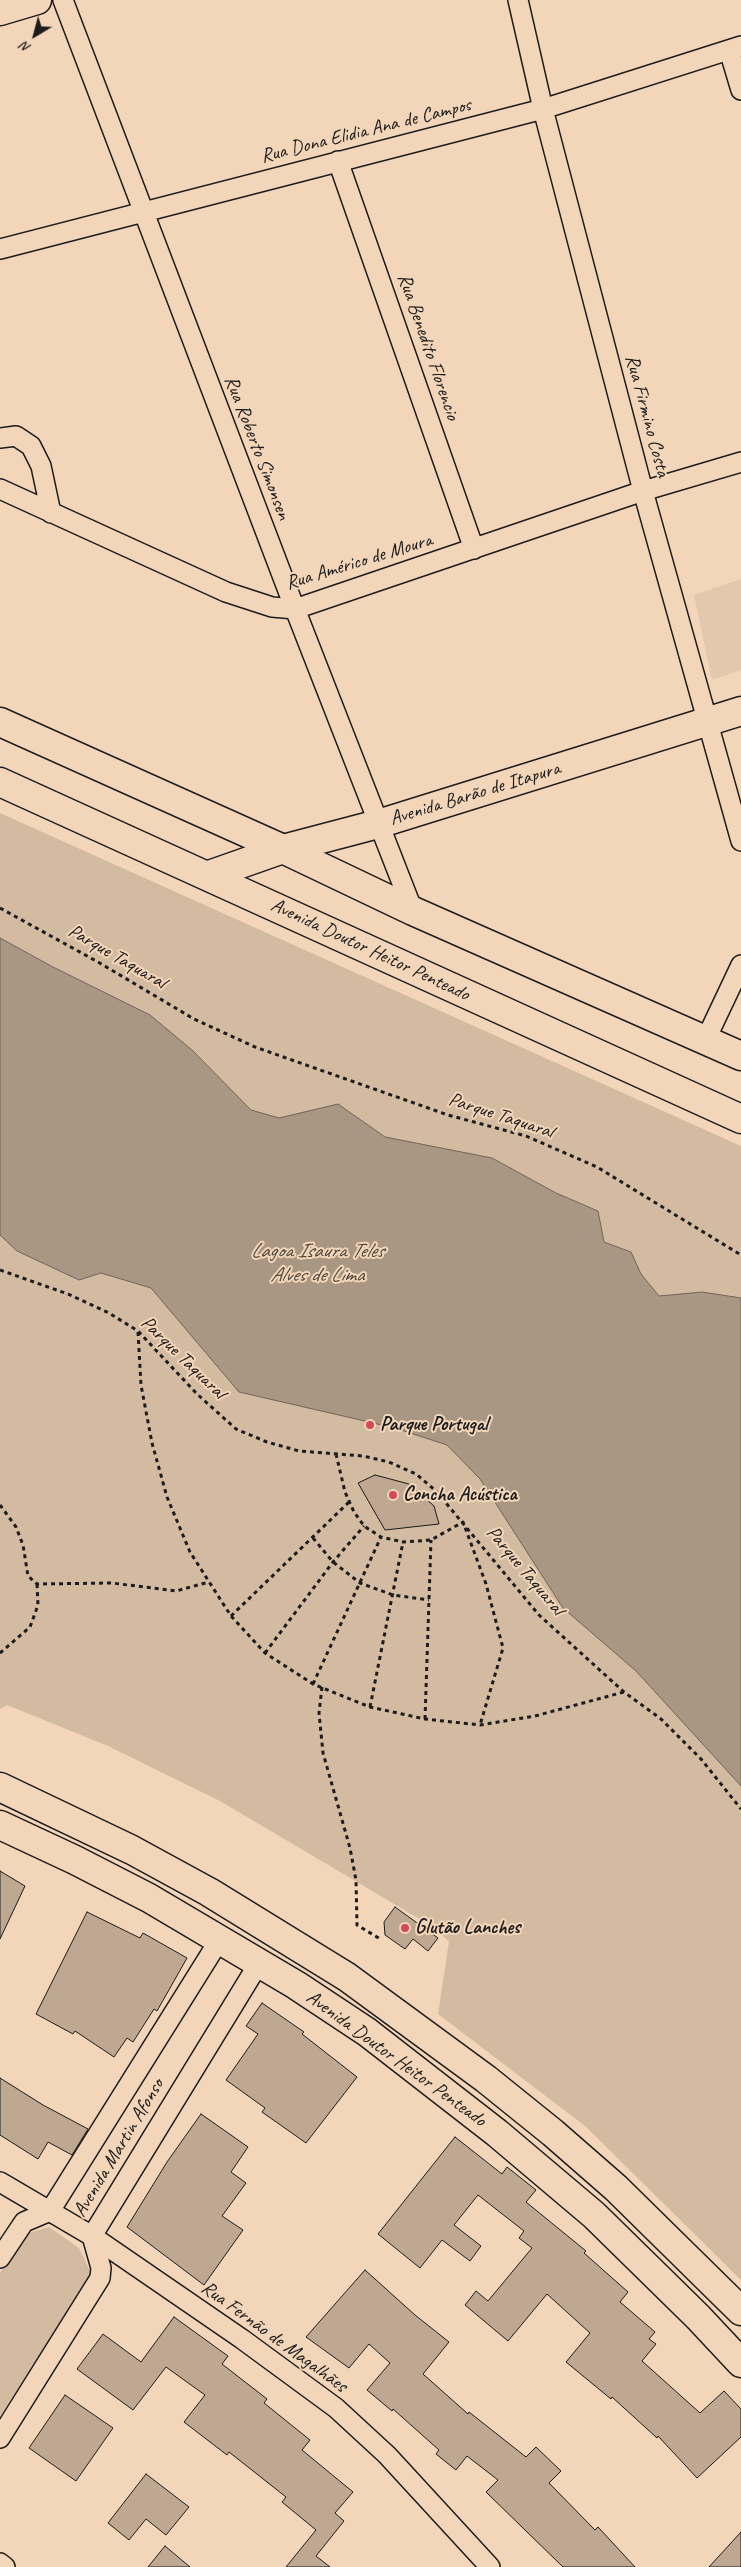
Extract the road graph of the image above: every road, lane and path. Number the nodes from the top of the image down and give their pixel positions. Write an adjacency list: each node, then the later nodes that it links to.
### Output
1 (37, 0): 4 (main road)
2 (64, 0): 9 (street, Rua Roberto Simonsen)
3 (518, 0): 7 (street, Rua Firmino Costa)
4 (0, 11)
5 (735, 48): 6 (street); 7 (street, Rua Dona Elidia Ana de Campos)
6 (741, 90)
7 (543, 109): 8 (street, Rua Dona Elidia Ana de Campos); 14 (street, Rua Firmino Costa)
8 (338, 160): 9 (street, Rua Dona Elidia Ana de Campos); 16 (street, Rua Benedito Florencio)
9 (143, 213): 10 (street, Rua Dona Elidia Ana de Campos); 17 (street, Rua Roberto Simonsen)
10 (0, 249)
11 (0, 438): 15 (street)
12 (741, 462): 14 (street, Rua Américo de Moura)
13 (0, 489): 15 (street, Rua Américo de Moura)
14 (643, 492): 16 (street, Rua Américo de Moura); 20 (street, Rua Firmino Costa)
15 (51, 513): 17 (street, Rua Américo de Moura)
16 (474, 549): 17 (street, Rua Américo de Moura)
17 (295, 609): 23 (street, Rua Roberto Simonsen)
18 (741, 693): 20 (main road, Avenida Barão de Itapura)
19 (741, 711): 20 (main road, Avenida Barão de Itapura)
20 (704, 714): 23 (main road, Avenida Barão de Itapura); 25 (street, Rua Firmino Costa)
21 (0, 722): 24 (main road)
22 (0, 782): 27 (main road, Avenida Doutor Heitor Penteado)
23 (375, 816): 24 (main road, Avenida Barão de Itapura); 26 (main road, Avenida Barão de Itapura); 29 (street, Rua Roberto Simonsen)
24 (220, 820): 26 (main road)
25 (741, 841)
26 (282, 849): 27 (main road, Avenida Barão de Itapura); 29 (main road)
27 (209, 876): 33 (main road, Avenida Doutor Heitor Penteado)
28 (0, 908): 34 (path, Parque Taquaral)
29 (413, 911): 31 (main road)
30 (741, 965): 31 (street)
31 (706, 1039): 32 (main road)
32 (741, 1056)
33 (741, 1118)
34 (741, 1255)
35 (0, 1270): 36 (path, Parque Taquaral)
36 (138, 1331): 37 (path, Parque Taquaral); 47 (path)
37 (336, 1454): 38 (path); 40 (path, Parque Taquaral)
38 (349, 1502): 41 (path); 43 (path)
39 (0, 1505): 49 (path)
40 (463, 1522): 44 (path); 57 (path, Parque Taquaral); 60 (path)
41 (364, 1526): 42 (path); 46 (path)
42 (381, 1537): 45 (path); 48 (path)
43 (312, 1538): 46 (path); 52 (path)
44 (431, 1540): 45 (path); 51 (path)
45 (403, 1542): 50 (path)
46 (333, 1562): 48 (path); 54 (path)
47 (209, 1582): 49 (path); 52 (path)
48 (360, 1583): 50 (path); 55 (path)
49 (37, 1584): 53 (path)
50 (393, 1595): 51 (path); 58 (path)
51 (429, 1600): 59 (path)
52 (231, 1616): 54 (path)
53 (0, 1653)
54 (265, 1653): 55 (path)
55 (313, 1684): 56 (path)
56 (322, 1688): 58 (path); 65 (path)
57 (624, 1692): 60 (path); 62 (path, Parque Taquaral)
58 (370, 1706): 59 (path)
59 (425, 1719): 60 (path)
60 (480, 1725)
61 (0, 1788): 71 (main road, Avenida Doutor Heitor Penteado)
62 (741, 1809)
63 (0, 1825): 64 (main road, Avenida Doutor Heitor Penteado)
64 (220, 1939): 66 (main road, Avenida Doutor Heitor Penteado); 68 (street, Avenida Martin Afonso)
65 (382, 1940)
66 (259, 1962): 69 (street, Avenida Martin Afonso); 72 (main road, Avenida Doutor Heitor Penteado)
67 (0, 2182): 68 (street, Rua Fernão de Magalhães)
68 (50, 2211): 69 (street, Rua Fernão de Magalhães); 70 (street, Avenida Martin Afonso)
69 (92, 2236): 73 (street, Avenida Martin Afonso); 76 (street, Rua Fernão de Magalhães)
70 (0, 2258)
71 (741, 2311)
72 (741, 2363)
73 (0, 2438)
74 (0, 2563): 75 (street)
75 (5, 2567)
76 (490, 2567)

